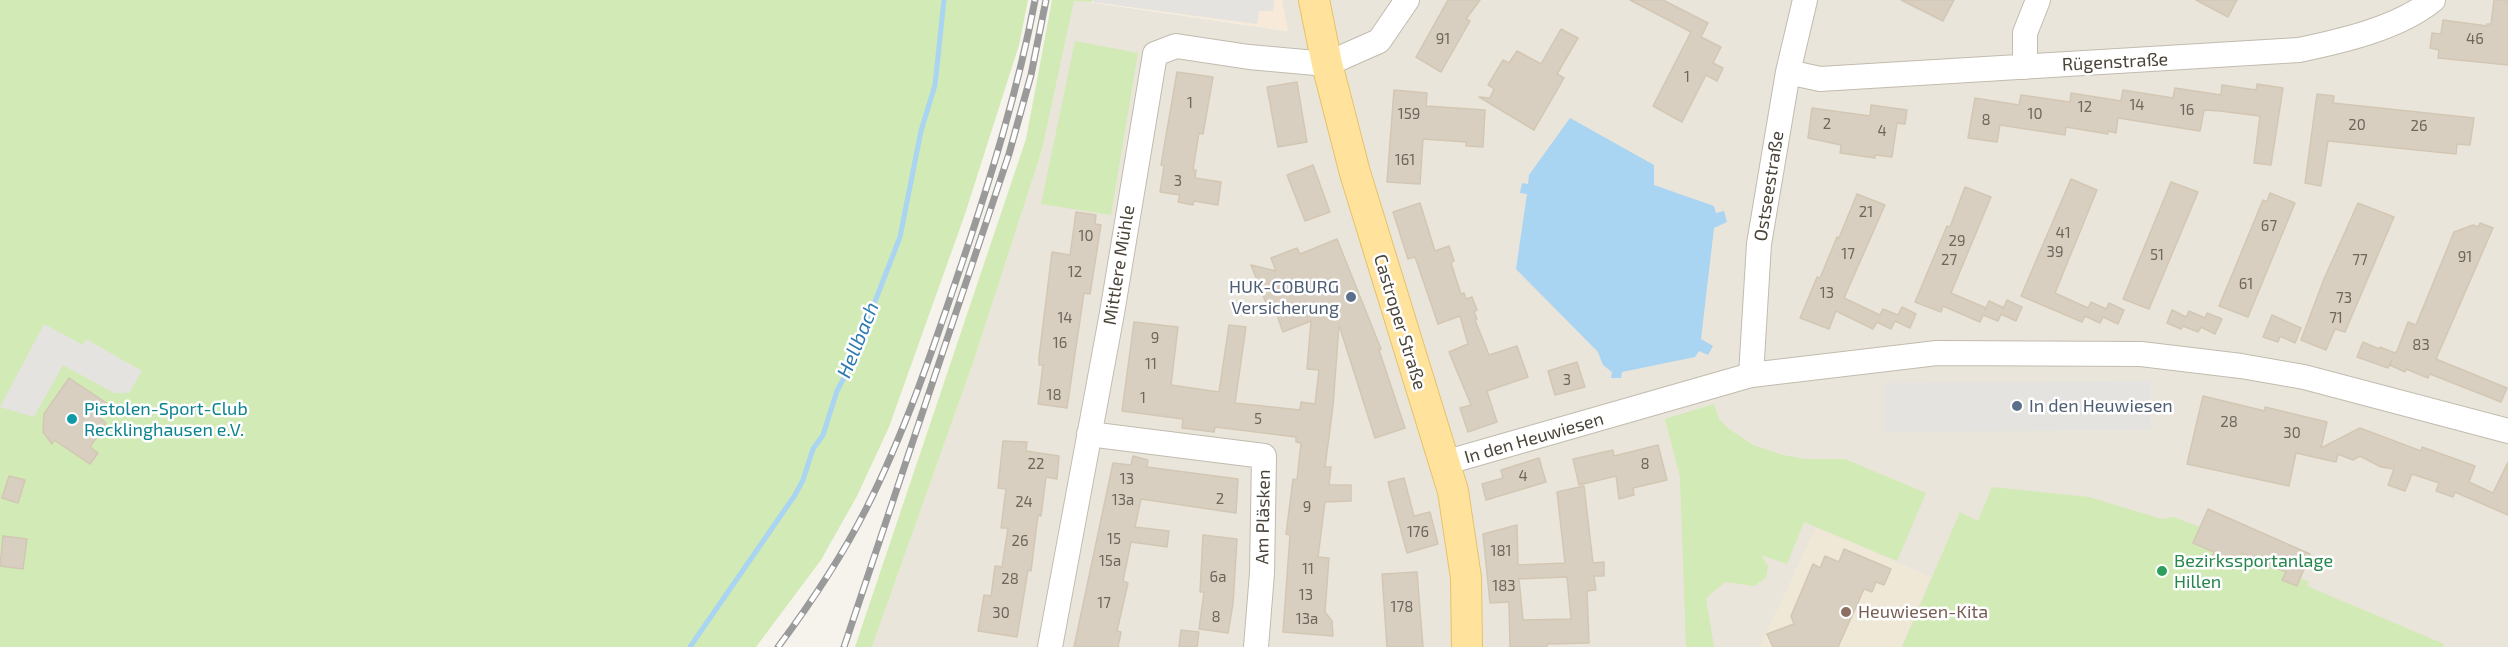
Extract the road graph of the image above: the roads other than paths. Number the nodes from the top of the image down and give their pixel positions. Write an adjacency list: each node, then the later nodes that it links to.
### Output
1 (1314, 0): 6 (main road, Castroper Straße)
2 (1407, 0): 6 (street)
3 (1805, 0): 8 (street, Ostseestraße)
4 (2038, 0): 7 (street)
5 (2433, 0): 7 (street, Rügenstraße)
6 (1327, 64): 11 (street, Mittlere Mühle); 12 (main road, Castroper Straße)
7 (2025, 66): 8 (street, Rügenstraße)
8 (1788, 72): 9 (street, Ostseestraße)
9 (1751, 375): 10 (street, In den Heuwiesen); 12 (street, In den Heuwiesen)
10 (2508, 431)
11 (1089, 434): 13 (street, Mittlere Mühle); 14 (street, Am Pläsken)
12 (1444, 463): 15 (main road, Castroper Straße)
13 (1050, 647)
14 (1256, 647)
15 (1467, 647)

